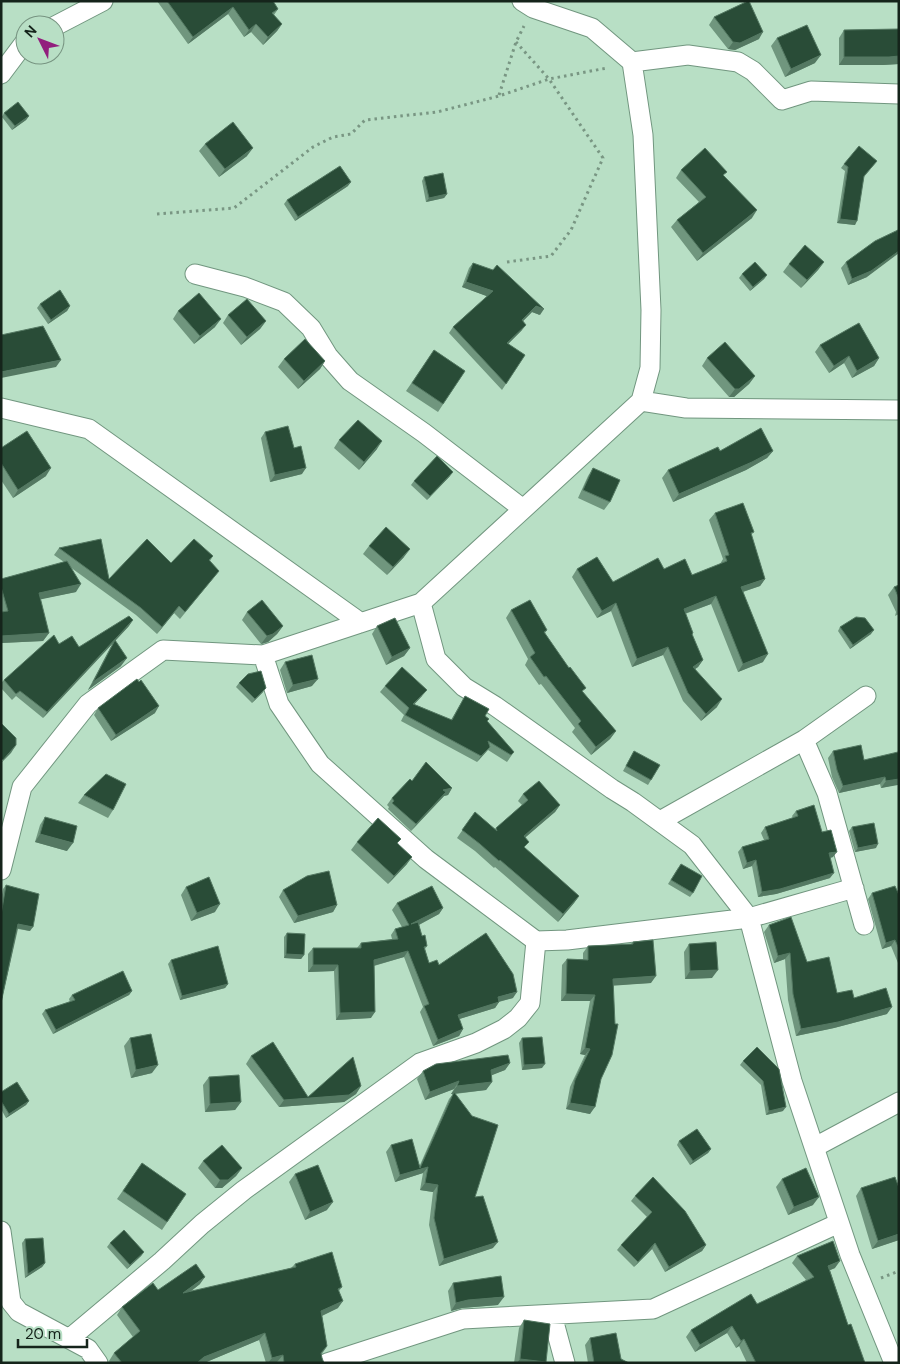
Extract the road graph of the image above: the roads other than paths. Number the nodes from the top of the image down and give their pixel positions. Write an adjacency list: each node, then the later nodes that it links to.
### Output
1 (104, 1): 3 (street)
2 (527, 5): 5 (street)
3 (65, 21)
4 (15, 55): 6 (street)
5 (632, 62): 7 (street); 9 (street)
6 (1, 74)
7 (897, 99)
8 (195, 274): 12 (street)
9 (641, 400): 11 (street); 12 (street)
10 (1, 408): 14 (street)
11 (899, 410)
12 (523, 509): 13 (street)
13 (421, 603): 14 (street); 18 (street)
14 (361, 623): 15 (street)
15 (263, 655): 19 (street); 23 (street)
16 (866, 696): 17 (street)
17 (804, 740): 18 (street); 20 (street)
18 (660, 822): 21 (street)
19 (1, 870)
20 (854, 888): 21 (street); 22 (street)
21 (749, 918): 23 (street); 25 (street)
22 (864, 925)
23 (536, 941): 29 (street)
24 (899, 1102): 25 (street)
25 (815, 1147): 26 (street)
26 (839, 1223): 28 (street); 33 (street)
27 (1, 1231): 29 (street)
28 (552, 1315): 31 (street); 32 (street)
29 (68, 1339): 30 (street)
30 (98, 1363)
31 (327, 1363)
32 (565, 1363)
33 (894, 1363)

